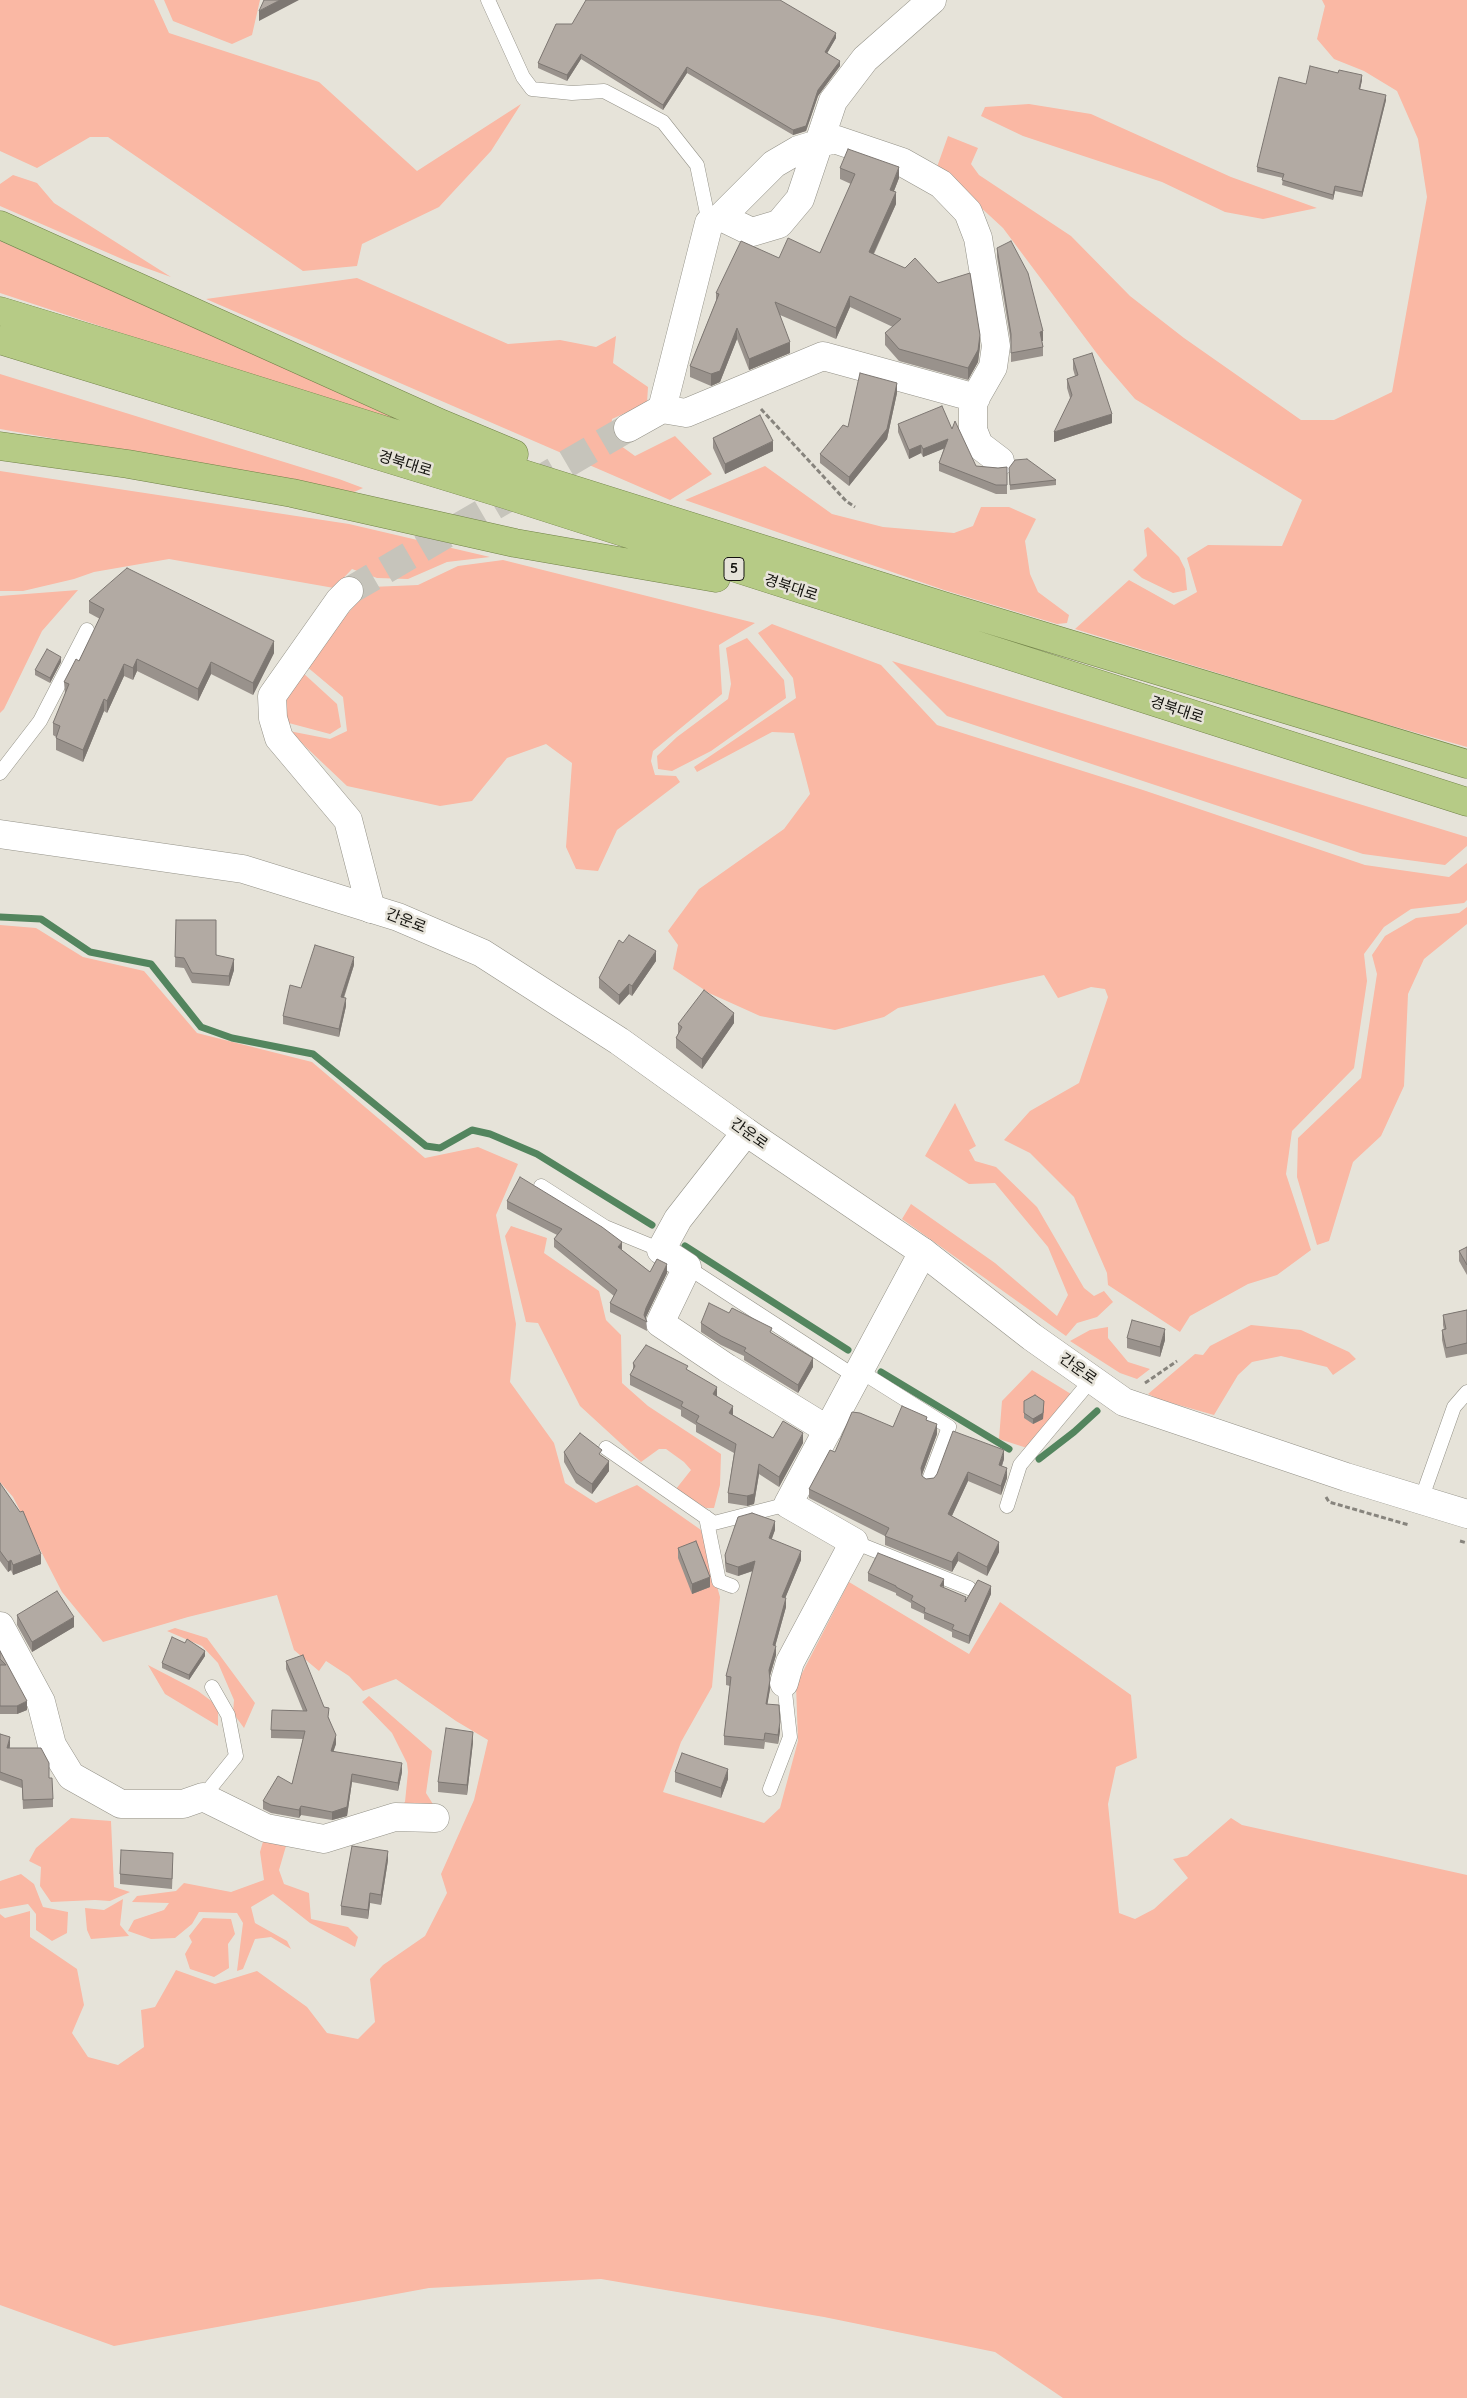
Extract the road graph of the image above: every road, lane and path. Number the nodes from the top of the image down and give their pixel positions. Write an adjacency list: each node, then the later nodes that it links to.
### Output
1 (488, 0): 4 (lane)
2 (932, 0): 3 (street)
3 (819, 145): 4 (street); 4 (street); 9 (street)
4 (715, 220): 10 (street)
5 (0, 225): 14 (highway)
6 (0, 311): 14 (highway, 경북대로)
7 (0, 340): 17 (highway, 경북대로 / 5)
8 (742, 389): 9 (street); 10 (street); 15 (path)
9 (976, 398): 13 (street)
10 (662, 409): 11 (street)
11 (628, 428)
12 (0, 446): 17 (highway)
13 (1000, 462)
14 (619, 504): 19 (highway, 경북대로)
15 (854, 507)
16 (349, 591): 23 (street)
17 (812, 594): 21 (highway, 경북대로 / 5)
18 (87, 630): 20 (lane)
19 (1467, 764)
20 (0, 773)
21 (1467, 802)
22 (0, 834): 23 (street, 간운로)
23 (372, 909): 24 (street, 간운로)
24 (746, 1132): 26 (street); 27 (street, 간운로)
25 (541, 1186): 26 (lane)
26 (661, 1250): 28 (street)
27 (924, 1252): 30 (street); 31 (street, 간운로)
28 (687, 1267): 30 (lane); 34 (street)
29 (1177, 1361): 32 (path)
30 (858, 1374): 34 (street); 36 (lane)
31 (1092, 1379): 37 (street, 간운로); 39 (lane)
32 (1148, 1380)
33 (1467, 1392): 37 (lane)
34 (828, 1430): 38 (street)
35 (606, 1448): 41 (lane)
36 (929, 1480)
37 (1422, 1500): 40 (street, 간운로)
38 (788, 1504): 41 (lane); 42 (street)
39 (1007, 1506)
40 (1467, 1514)
41 (706, 1517): 43 (lane)
42 (854, 1542): 44 (lane); 46 (street)
43 (732, 1586)
44 (969, 1588)
45 (0, 1626): 49 (street)
46 (784, 1683): 48 (lane)
47 (212, 1686): 49 (lane)
48 (770, 1789)
49 (203, 1797): 50 (street)
50 (435, 1818)

